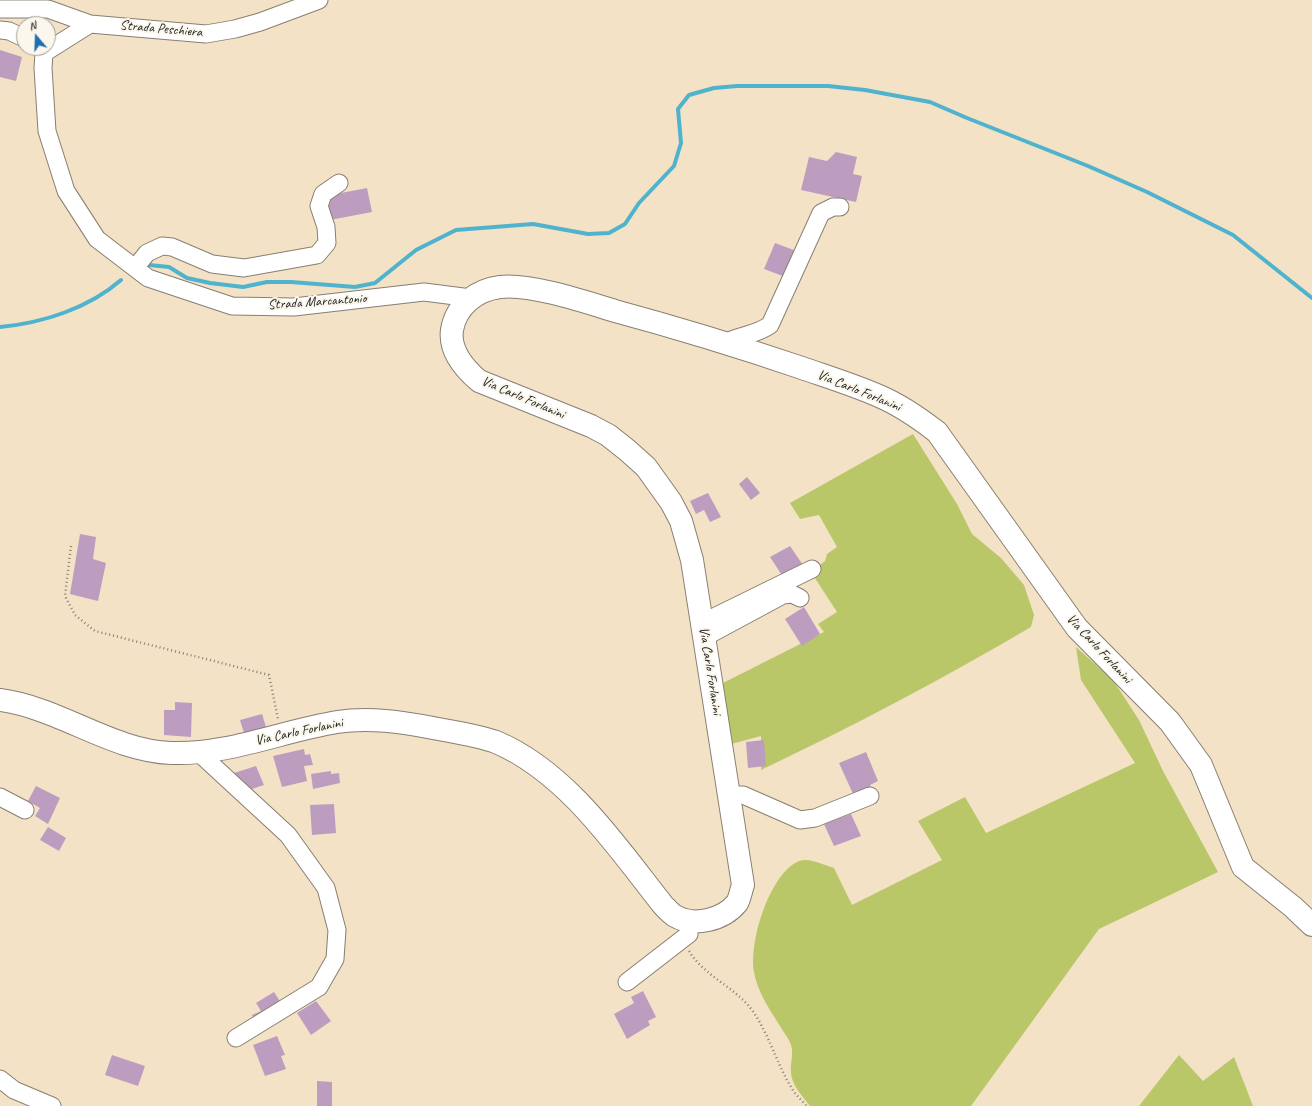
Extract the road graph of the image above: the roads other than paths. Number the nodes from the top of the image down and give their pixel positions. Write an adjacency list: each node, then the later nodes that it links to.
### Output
1 (319, 0): 3 (street, Strada Peschiera)
2 (0, 9): 3 (street, Strada Peschiera)
3 (90, 24): 6 (street, Strada Marcantonio)
4 (0, 30): 5 (street)
5 (16, 34)
6 (56, 43)
7 (42, 56): 10 (street, Strada Marcantonio)
8 (339, 183): 10 (street)
9 (840, 207): 12 (street)
10 (135, 268): 11 (street, Strada Marcantonio)
11 (471, 298): 12 (main road, Via Carlo Forlanini); 15 (main road, Via Carlo Forlanini)
12 (727, 342): 22 (main road, Via Carlo Forlanini)
13 (812, 569): 15 (street)
14 (800, 598): 15 (street)
15 (703, 630): 18 (main road, Via Carlo Forlanini)
16 (0, 700): 17 (main road, Via Carlo Forlanini)
17 (198, 752): 23 (main road, Via Carlo Forlanini); 25 (street)
18 (728, 794): 19 (street); 23 (main road, Via Carlo Forlanini)
19 (870, 796)
20 (0, 797): 21 (street)
21 (25, 810)
22 (1312, 925)
23 (685, 930): 24 (street)
24 (627, 982)
25 (236, 1038)
26 (0, 1079): 27 (street)
27 (52, 1106)

